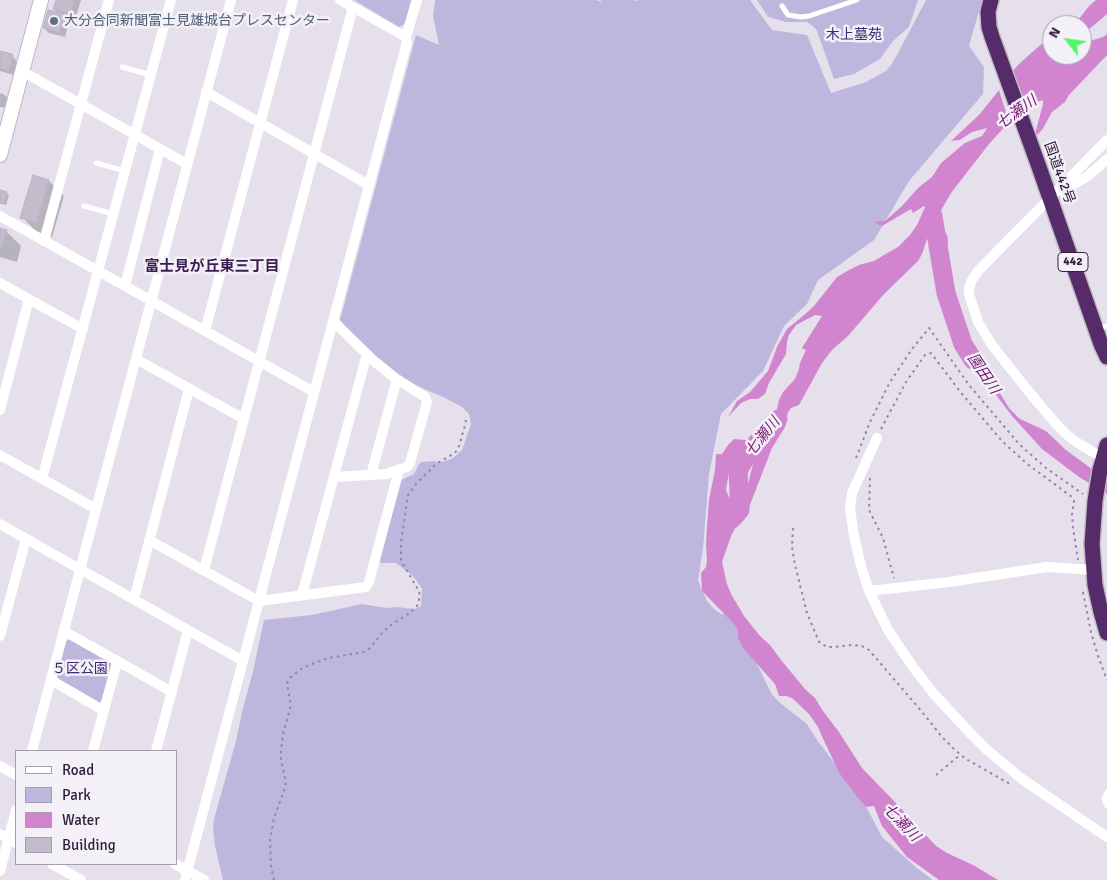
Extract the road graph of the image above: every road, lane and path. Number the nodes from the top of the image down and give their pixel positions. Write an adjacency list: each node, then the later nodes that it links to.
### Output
1 (41, 0): 16 (street)
2 (108, 0): 19 (street)
3 (171, 0): 13 (street)
4 (231, 0): 18 (street)
5 (293, 0): 20 (street)
6 (340, 0): 11 (street)
7 (417, 0): 14 (street)
8 (857, 0): 10 (lane)
9 (991, 0): 31 (highway, 国道442号 / 442)
10 (782, 6)
11 (353, 7): 14 (street); 24 (street)
12 (133, 18): 13 (lane)
13 (164, 27): 17 (street)
14 (406, 37): 30 (street)
15 (122, 67): 17 (lane)
16 (22, 71): 19 (street); 25 (street)
17 (151, 75): 21 (street)
18 (206, 92): 20 (street); 28 (street)
19 (81, 104): 21 (street); 35 (street)
20 (260, 123): 24 (street); 44 (street)
21 (134, 134): 23 (street); 29 (street)
22 (1107, 140): 31 (street)
23 (160, 149): 28 (street); 38 (street)
24 (314, 154): 30 (street); 48 (street)
25 (0, 155)
26 (1107, 159): 31 (street)
27 (96, 163): 29 (lane)
28 (187, 164): 40 (street)
29 (125, 171): 33 (street)
30 (369, 185): 41 (street)
31 (1050, 198): 42 (highway, 国道442号 / 442); 57 (street)
32 (84, 206): 33 (lane)
33 (113, 214): 36 (street)
34 (0, 216): 35 (street)
35 (44, 241): 36 (street)
36 (98, 271): 38 (street); 43 (street)
37 (0, 283): 39 (street)
38 (125, 286): 40 (street)
39 (29, 299): 43 (street); 52 (street)
40 (151, 301): 44 (street); 47 (street)
41 (333, 321): 45 (street); 51 (street)
42 (1102, 327): 46 (highway, 国道442号 / 442)
43 (83, 329): 63 (street)
44 (205, 331): 48 (street)
45 (367, 354): 49 (street); 62 (street)
46 (1107, 357)
47 (136, 359): 50 (street); 65 (street)
48 (259, 362): 51 (street); 54 (street)
49 (397, 379): 59 (street); 60 (street)
50 (190, 389): 54 (street); 69 (street)
51 (314, 392): 79 (street)
52 (0, 410)
53 (465, 419): 109 (path)
54 (244, 420): 71 (street)
55 (877, 438): 72 (path); 75 (street)
56 (0, 455): 63 (street)
57 (1104, 456): 64 (highway)
58 (854, 464): 64 (path)
59 (399, 470): 60 (street); 76 (street)
60 (371, 475): 62 (street)
61 (870, 475): 73 (path)
62 (334, 477): 76 (street)
63 (42, 479): 65 (street)
64 (1091, 495): 72 (highway)
65 (96, 509): 70 (street)
66 (0, 524): 68 (street)
67 (793, 528): 93 (path)
68 (26, 539): 70 (street); 77 (street)
69 (150, 540): 71 (street); 78 (street)
70 (80, 569): 78 (street); 81 (street)
71 (204, 570): 79 (street)
72 (1087, 570): 73 (street); 82 (highway)
73 (895, 588): 75 (street)
74 (1083, 590): 87 (path)
75 (869, 591): 101 (street)
76 (302, 595): 79 (street)
77 (5, 598): 83 (street)
78 (134, 599): 80 (street)
79 (259, 601): 84 (street)
80 (188, 630): 84 (street); 88 (street)
81 (64, 631): 85 (street); 86 (street)
82 (1107, 632)
83 (0, 636)
84 (243, 661): 106 (street)
85 (117, 662): 88 (street); 89 (street)
86 (51, 680): 89 (street); 90 (street)
87 (1107, 680)
88 (172, 692): 92 (street)
89 (104, 711): 91 (street)
90 (32, 750)
91 (93, 750)
92 (156, 750)
93 (960, 755): 96 (path); 97 (path)
94 (0, 766): 95 (street)
95 (15, 774)
96 (936, 775)
97 (1016, 786)
98 (1107, 792): 99 (lane)
99 (1107, 806)
100 (15, 814): 102 (street)
101 (1107, 837)
102 (8, 839): 105 (street)
103 (176, 865): 106 (street)
104 (63, 867): 107 (street)
105 (0, 871)
106 (187, 876): 108 (street)
107 (81, 880)
108 (204, 880)
109 (274, 880)

